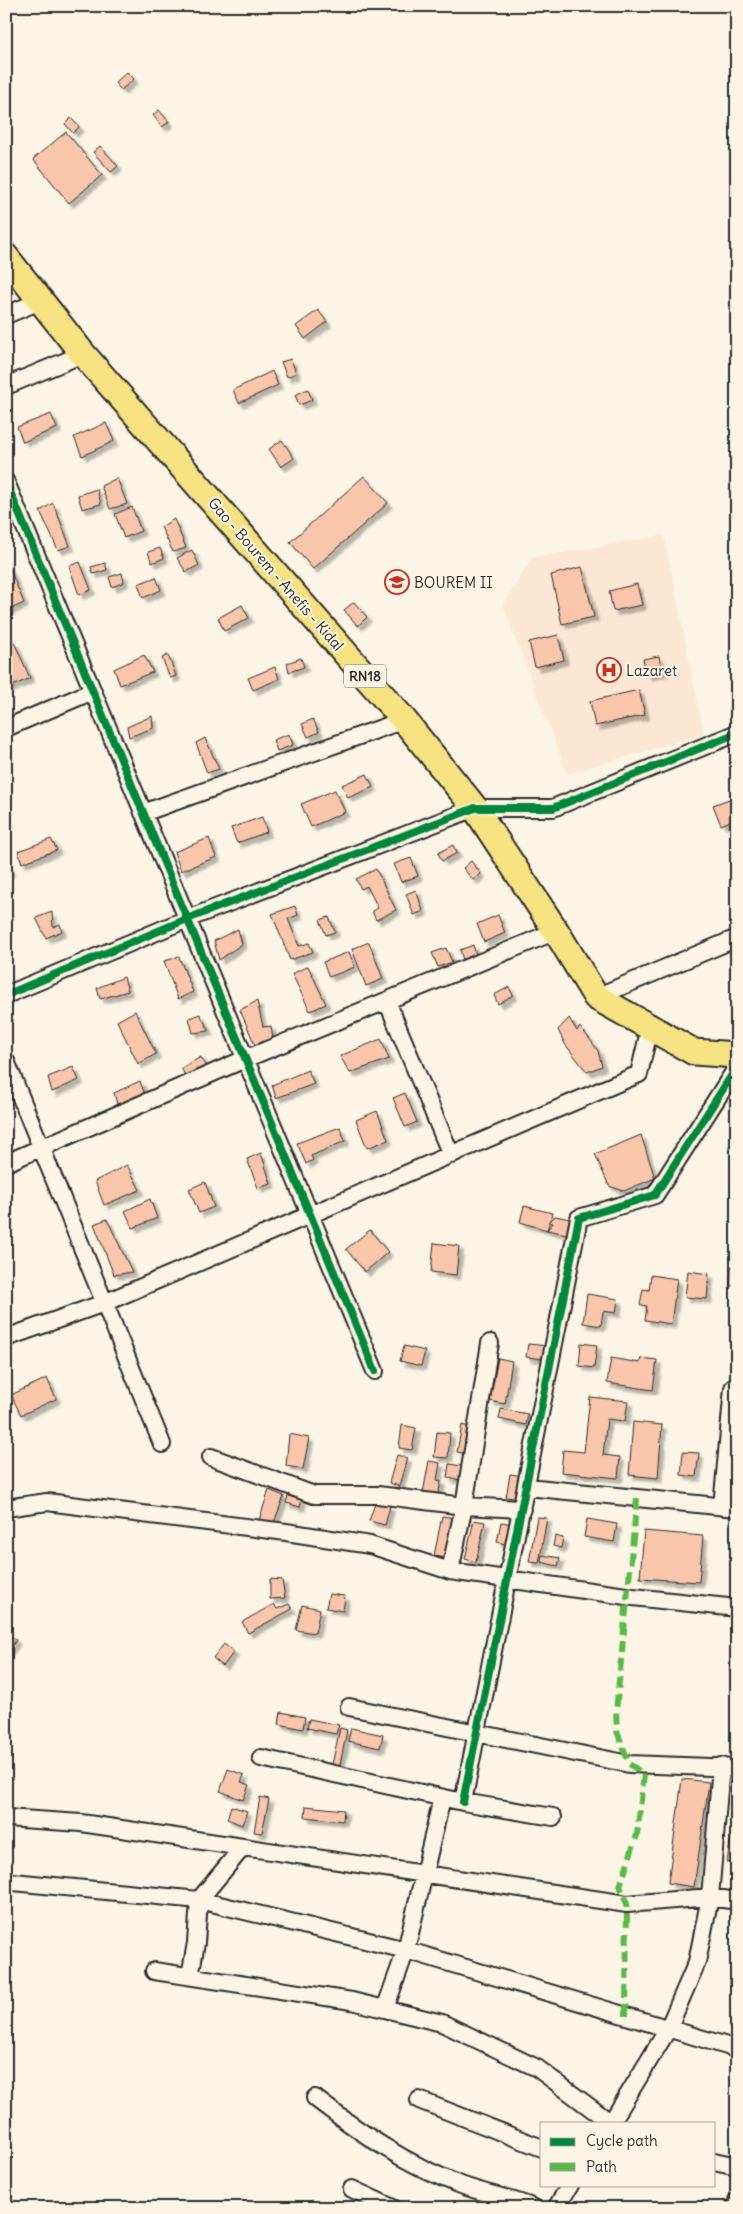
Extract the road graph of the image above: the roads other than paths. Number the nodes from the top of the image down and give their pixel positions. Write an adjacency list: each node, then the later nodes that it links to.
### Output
1 (6, 257): 2 (main road, Gao - Bourem - Anefis - Kidal / RN18)
2 (40, 301): 3 (street); 4 (main road, Gao - Bourem - Anefis - Kidal / RN18)
3 (6, 315)
4 (83, 354): 5 (street); 8 (main road, Gao - Bourem - Anefis - Kidal / RN18)
5 (6, 386)
6 (6, 482): 7 (street)
7 (93, 692): 9 (street); 12 (street)
8 (404, 720): 11 (main road, Gao - Bourem - Anefis - Kidal / RN18); 12 (street)
9 (6, 728)
10 (737, 733): 11 (street)
11 (475, 808): 13 (street); 14 (main road, Gao - Bourem - Anefis - Kidal / RN18)
12 (143, 813): 13 (street)
13 (187, 919): 16 (street); 21 (street)
14 (556, 931): 17 (main road, Gao - Bourem - Anefis - Kidal / RN18); 18 (street)
15 (737, 938): 17 (street)
16 (6, 995)
17 (596, 997): 19 (main road, Gao - Bourem - Anefis - Kidal / RN18)
18 (387, 1001): 21 (street); 25 (street)
19 (650, 1027): 20 (main road, Gao - Bourem - Anefis - Kidal / RN18); 25 (street)
20 (737, 1055)
21 (245, 1060): 24 (street); 27 (street)
22 (6, 1061): 24 (street)
23 (737, 1067): 35 (street)
24 (43, 1148): 26 (street); 28 (street)
25 (451, 1155): 27 (street)
26 (6, 1163)
27 (309, 1214): 28 (street); 31 (street)
28 (104, 1302): 29 (street); 33 (street)
29 (6, 1338)
30 (490, 1343): 36 (street)
31 (374, 1371)
32 (733, 1388): 37 (street)
33 (162, 1444)
34 (212, 1457): 36 (street)
35 (527, 1487): 37 (street); 39 (street)
36 (464, 1506): 39 (street); 40 (street)
37 (730, 1507)
38 (6, 1508): 40 (street)
39 (522, 1509): 41 (street)
40 (450, 1571): 41 (street)
41 (508, 1579): 42 (street); 44 (street)
42 (737, 1608)
43 (349, 1707): 44 (street)
44 (477, 1732): 46 (street); 48 (street)
45 (261, 1758): 47 (street)
46 (729, 1767): 54 (street)
47 (442, 1798): 48 (street); 52 (street)
48 (463, 1802): 49 (street)
49 (553, 1817)
50 (6, 1818): 51 (street)
51 (243, 1847): 52 (street); 55 (street)
52 (425, 1874): 54 (street); 57 (street)
53 (13, 1882): 55 (street)
54 (710, 1897): 56 (street); 61 (street)
55 (199, 1900): 57 (street); 59 (street)
56 (737, 1901)
57 (406, 1950): 60 (street); 61 (street)
58 (154, 1971): 59 (street)
59 (190, 1976): 60 (street)
60 (385, 2009): 65 (street)
61 (668, 2029): 62 (street); 66 (street)
62 (737, 2050)
63 (315, 2098): 74 (street)
64 (419, 2100): 67 (street)
65 (610, 2122)
66 (612, 2122)
67 (540, 2147)
68 (716, 2161): 69 (street)
69 (737, 2166)
70 (569, 2186): 75 (street)
71 (352, 2189): 73 (street)
72 (737, 2201): 76 (street)
73 (393, 2208)
74 (534, 2208)
75 (556, 2208)
76 (736, 2208)

